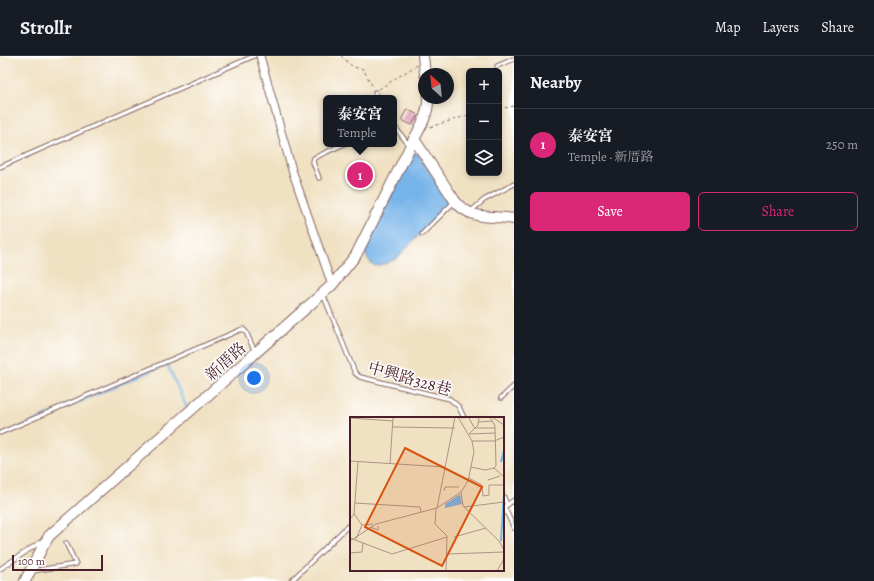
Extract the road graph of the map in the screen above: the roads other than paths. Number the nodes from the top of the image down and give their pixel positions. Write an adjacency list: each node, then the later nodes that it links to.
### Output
1 (254, 56): 13 (lane)
2 (260, 56): 20 (street)
3 (423, 58): 6 (street)
4 (514, 58): 5 (lane)
5 (497, 66)
6 (425, 68)
7 (375, 92): 8 (lane)
8 (376, 95)
9 (429, 104): 11 (street, 新厝路)
10 (397, 128): 11 (lane)
11 (414, 139): 16 (street); 20 (street, 新厝路)
12 (338, 147): 14 (lane)
13 (0, 167)
14 (319, 178)
15 (514, 184): 17 (lane)
16 (455, 201): 17 (street); 19 (lane)
17 (469, 213): 18 (street)
18 (514, 219)
19 (422, 234)
20 (332, 285): 21 (street, 新厝路)
21 (323, 293): 22 (street, 新厝路); 25 (lane, 中興路328巷)
22 (256, 353): 28 (lane); 34 (street, 新厝路)
23 (514, 386): 24 (lane)
24 (502, 398)
25 (462, 414): 26 (lane); 27 (lane, 中興路328巷)
26 (459, 417)
27 (464, 417)
28 (0, 433)
29 (504, 497): 31 (lane)
30 (514, 500): 31 (lane)
31 (507, 505): 33 (lane)
32 (350, 524): 38 (lane)
33 (514, 528)
34 (49, 536): 36 (lane); 37 (street, 新厝路)
35 (66, 543): 37 (lane)
36 (0, 569)
37 (27, 576)
38 (291, 581)

